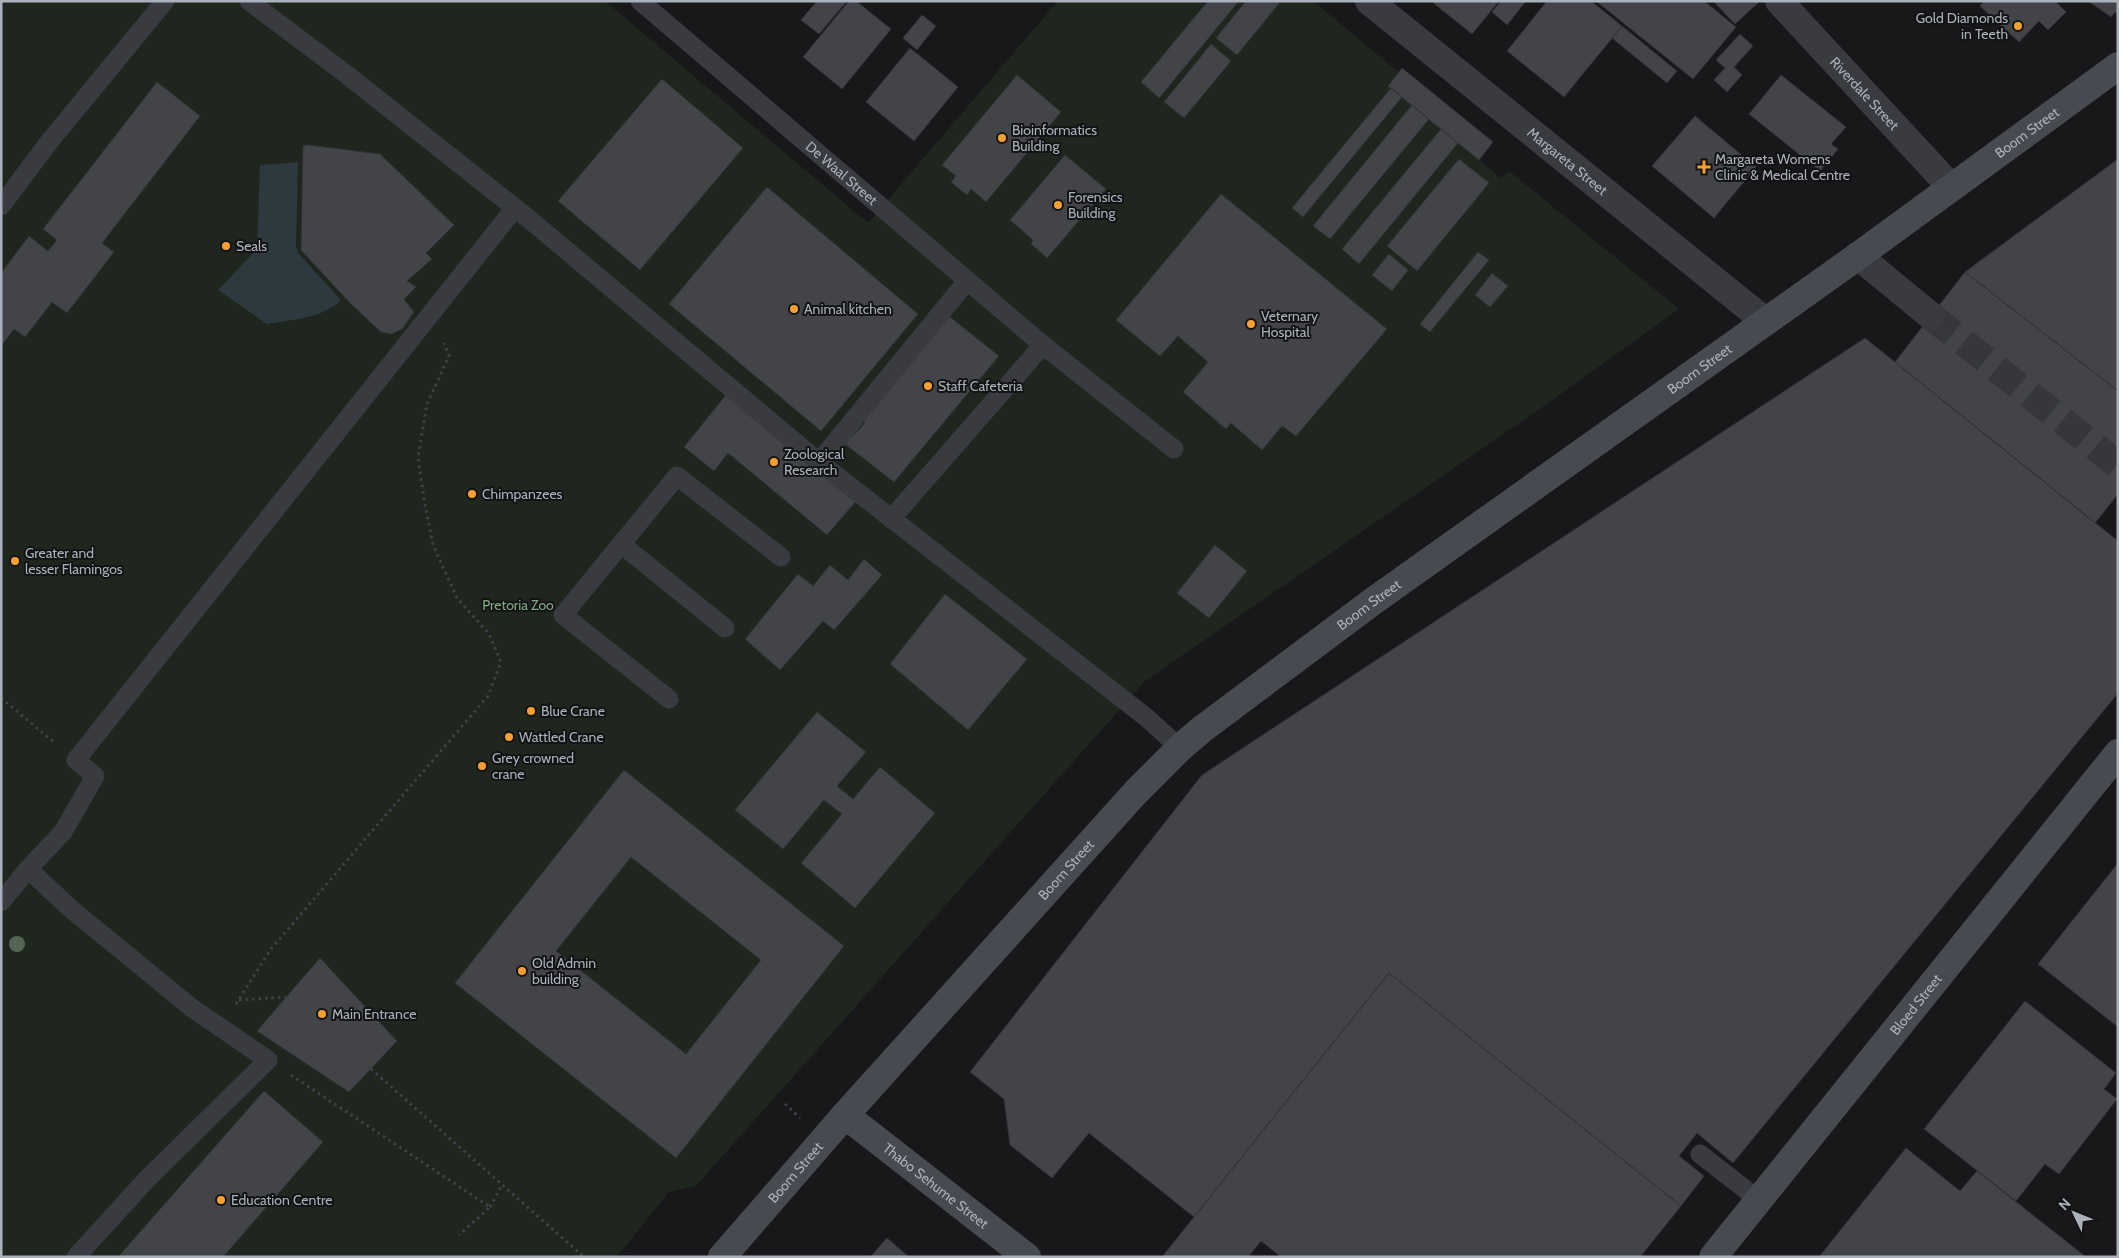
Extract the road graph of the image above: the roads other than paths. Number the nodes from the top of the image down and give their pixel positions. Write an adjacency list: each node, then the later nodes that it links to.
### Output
1 (165, 1): 8 (lane)
2 (249, 1): 9 (lane)
3 (640, 1): 11 (lane, De Waal Street)
4 (1368, 1): 13 (street, Margareta Street)
5 (1779, 1): 7 (street, Riverdale Street)
6 (2118, 66): 7 (main road, Boom Street)
7 (1951, 187): 10 (main road, Boom Street)
8 (1, 206)
9 (515, 208): 16 (lane); 24 (lane)
10 (1858, 256): 12 (street); 13 (main road, Boom Street)
11 (967, 281): 14 (lane, De Waal Street); 16 (lane)
12 (1931, 316)
13 (1765, 321): 22 (main road, Boom Street)
14 (1043, 345): 15 (lane, De Waal Street); 17 (lane)
15 (1174, 449)
16 (818, 462): 17 (lane)
17 (890, 518): 22 (lane)
18 (621, 544): 19 (lane); 20 (lane); 21 (lane)
19 (781, 558)
20 (725, 628)
21 (669, 699)
22 (1180, 748): 26 (main road, Boom Street)
23 (2118, 753): 28 (main road, Bloed Street)
24 (28, 869): 25 (lane); 29 (lane)
25 (1, 902)
26 (844, 1115): 30 (main road, Boom Street); 31 (main road, Thabo Sehume Street)
27 (1700, 1154): 28 (lane)
28 (1759, 1200): 32 (main road, Bloed Street)
29 (76, 1257)
30 (722, 1257)
31 (1027, 1257)
32 (1713, 1257)

